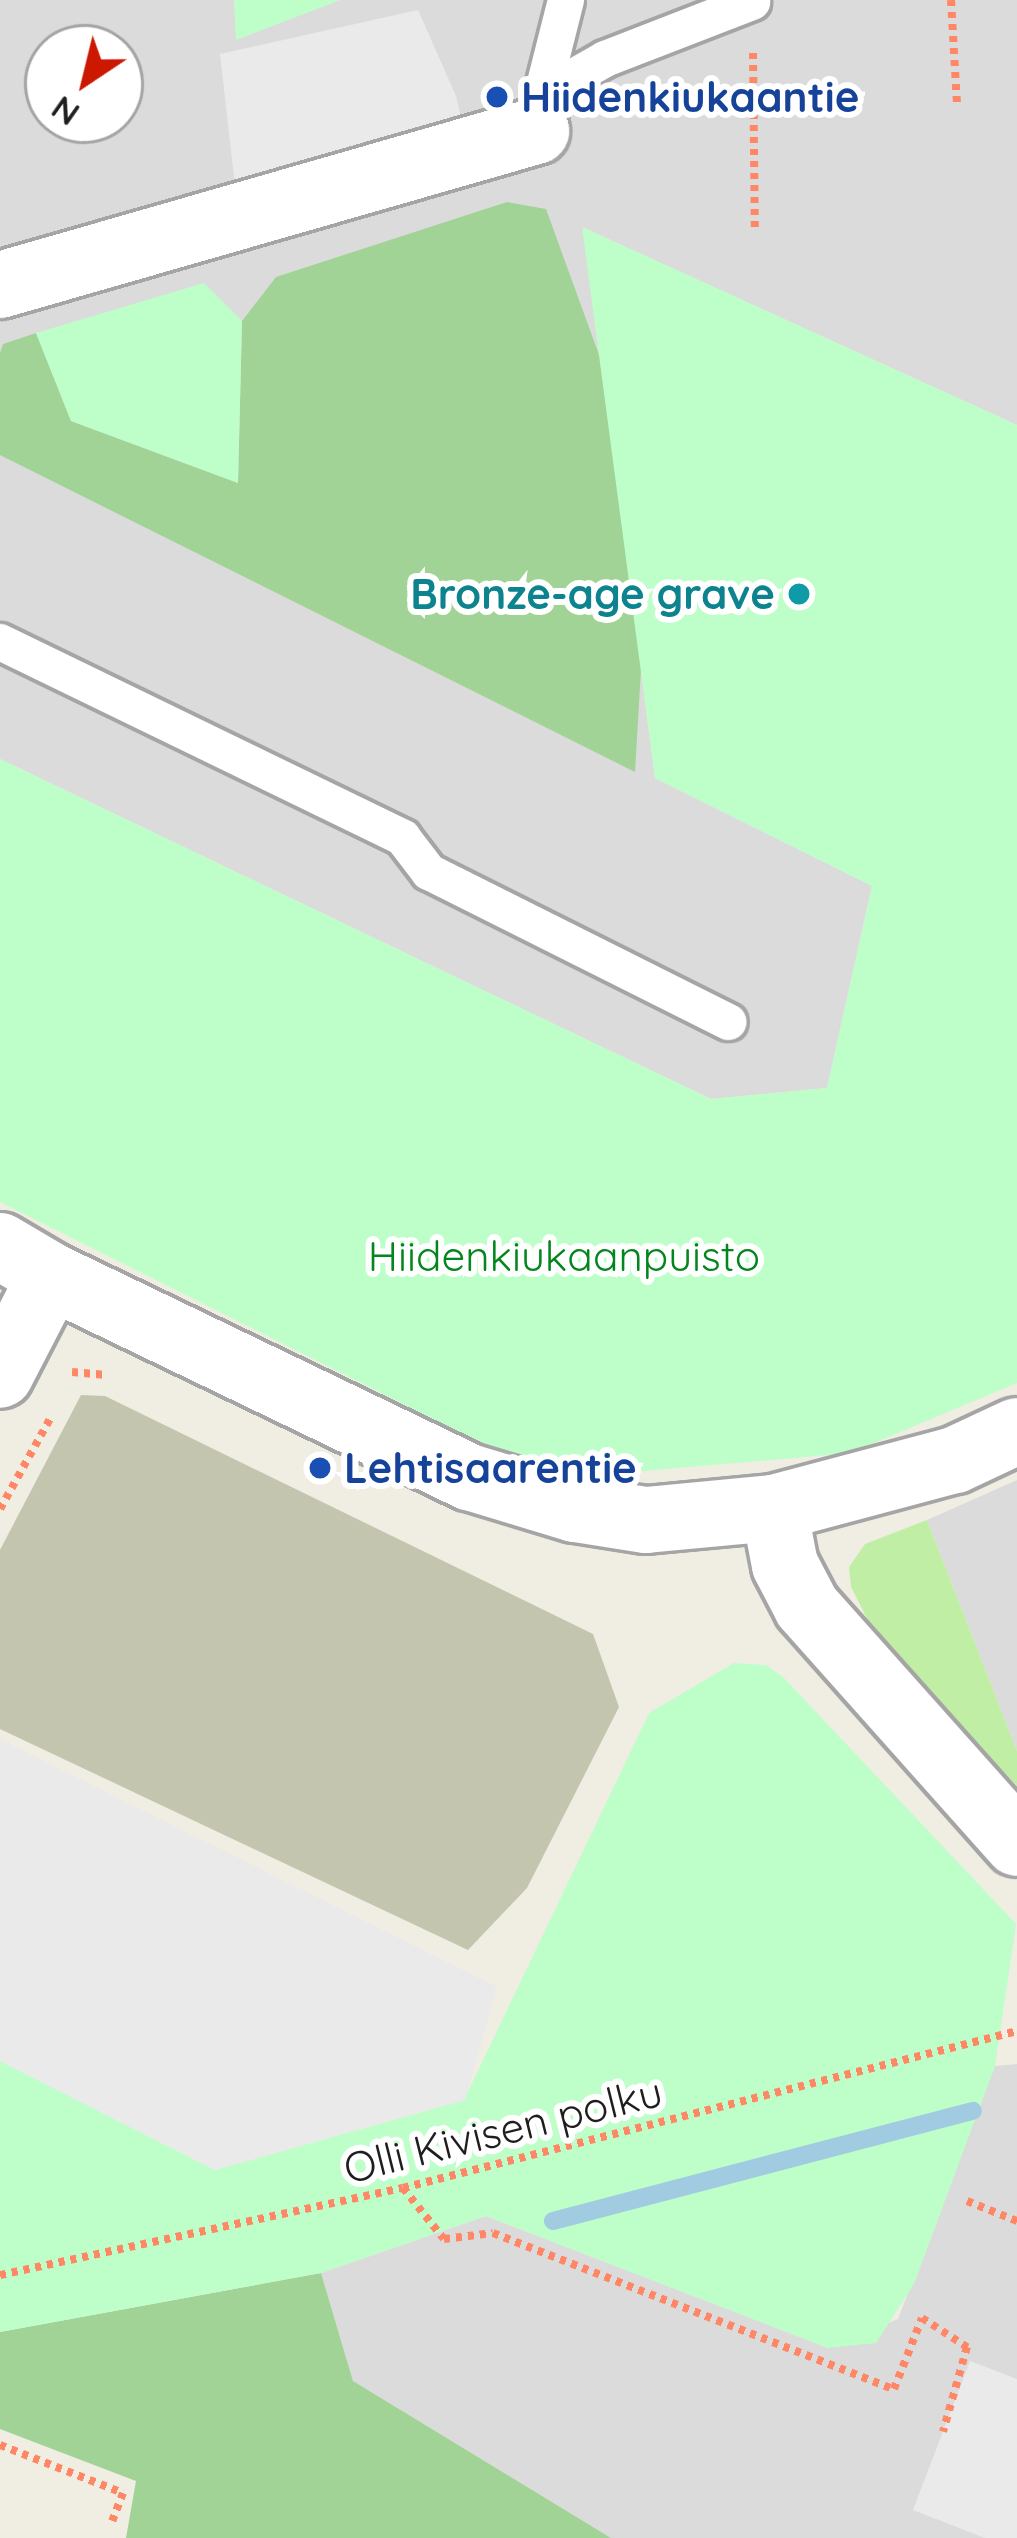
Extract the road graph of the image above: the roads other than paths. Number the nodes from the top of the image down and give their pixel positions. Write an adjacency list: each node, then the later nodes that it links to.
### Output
1 (566, 0): 3 (lane)
2 (752, 2): 3 (lane)
3 (539, 113): 4 (street)
4 (0, 285)
5 (0, 642): 6 (lane)
6 (728, 1022)
7 (25, 1261): 8 (street); 10 (street)
8 (0, 1375)
9 (1017, 1431): 10 (street)
10 (774, 1508): 11 (street)
11 (1017, 1843)

